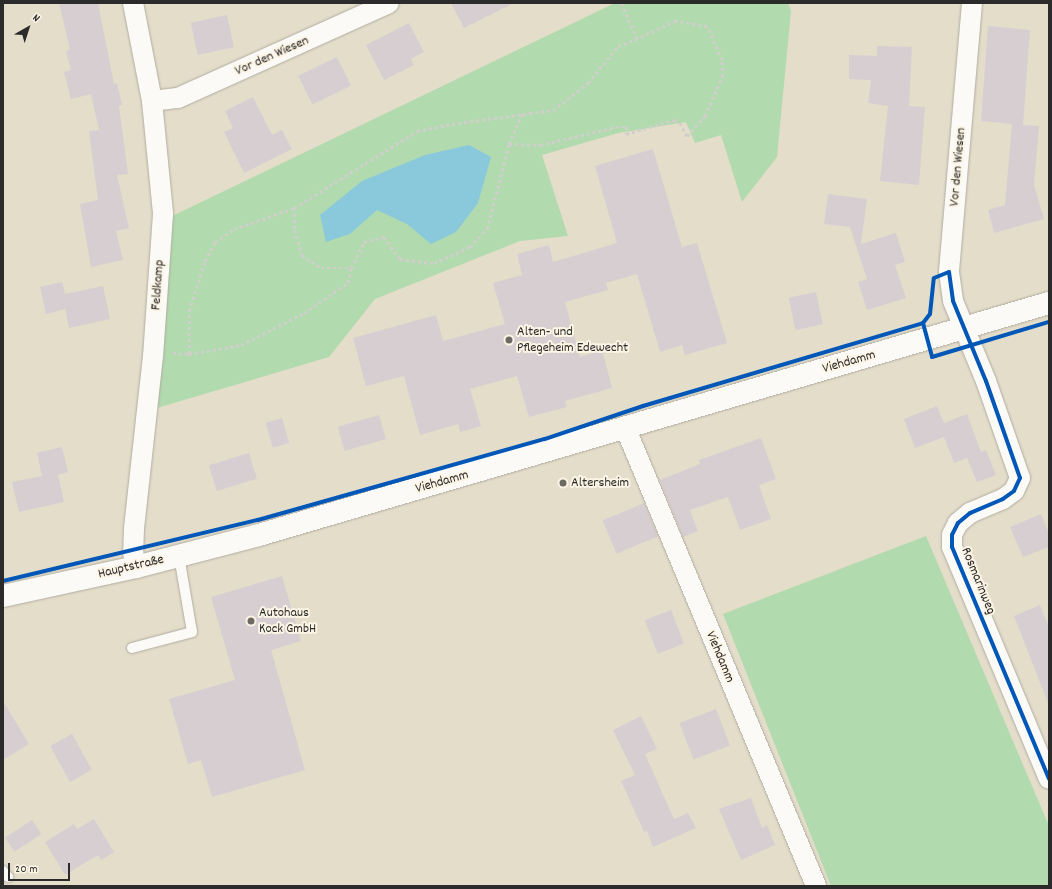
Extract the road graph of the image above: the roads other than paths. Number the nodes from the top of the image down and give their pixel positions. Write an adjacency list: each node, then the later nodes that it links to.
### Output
1 (133, 3): 5 (street, Feldkamp)
2 (389, 3): 4 (street, Vor den Wiesen)
3 (972, 3): 7 (street, Vor den Wiesen)
4 (366, 8): 5 (street, Vor den Wiesen)
5 (152, 101): 11 (street, Feldkamp)
6 (1049, 303): 7 (main road, Viehdamm)
7 (966, 328): 8 (main road, Viehdamm); 14 (street, Rosmarinweg)
8 (625, 427): 9 (main road, Viehdamm); 15 (street, Viehdamm)
9 (259, 534): 10 (main road, Hauptstraße)
10 (179, 556): 11 (main road, Hauptstraße); 13 (lane)
11 (136, 567): 12 (main road, Hauptstraße)
12 (3, 596)
13 (132, 648)
14 (1049, 779)
15 (816, 886)

